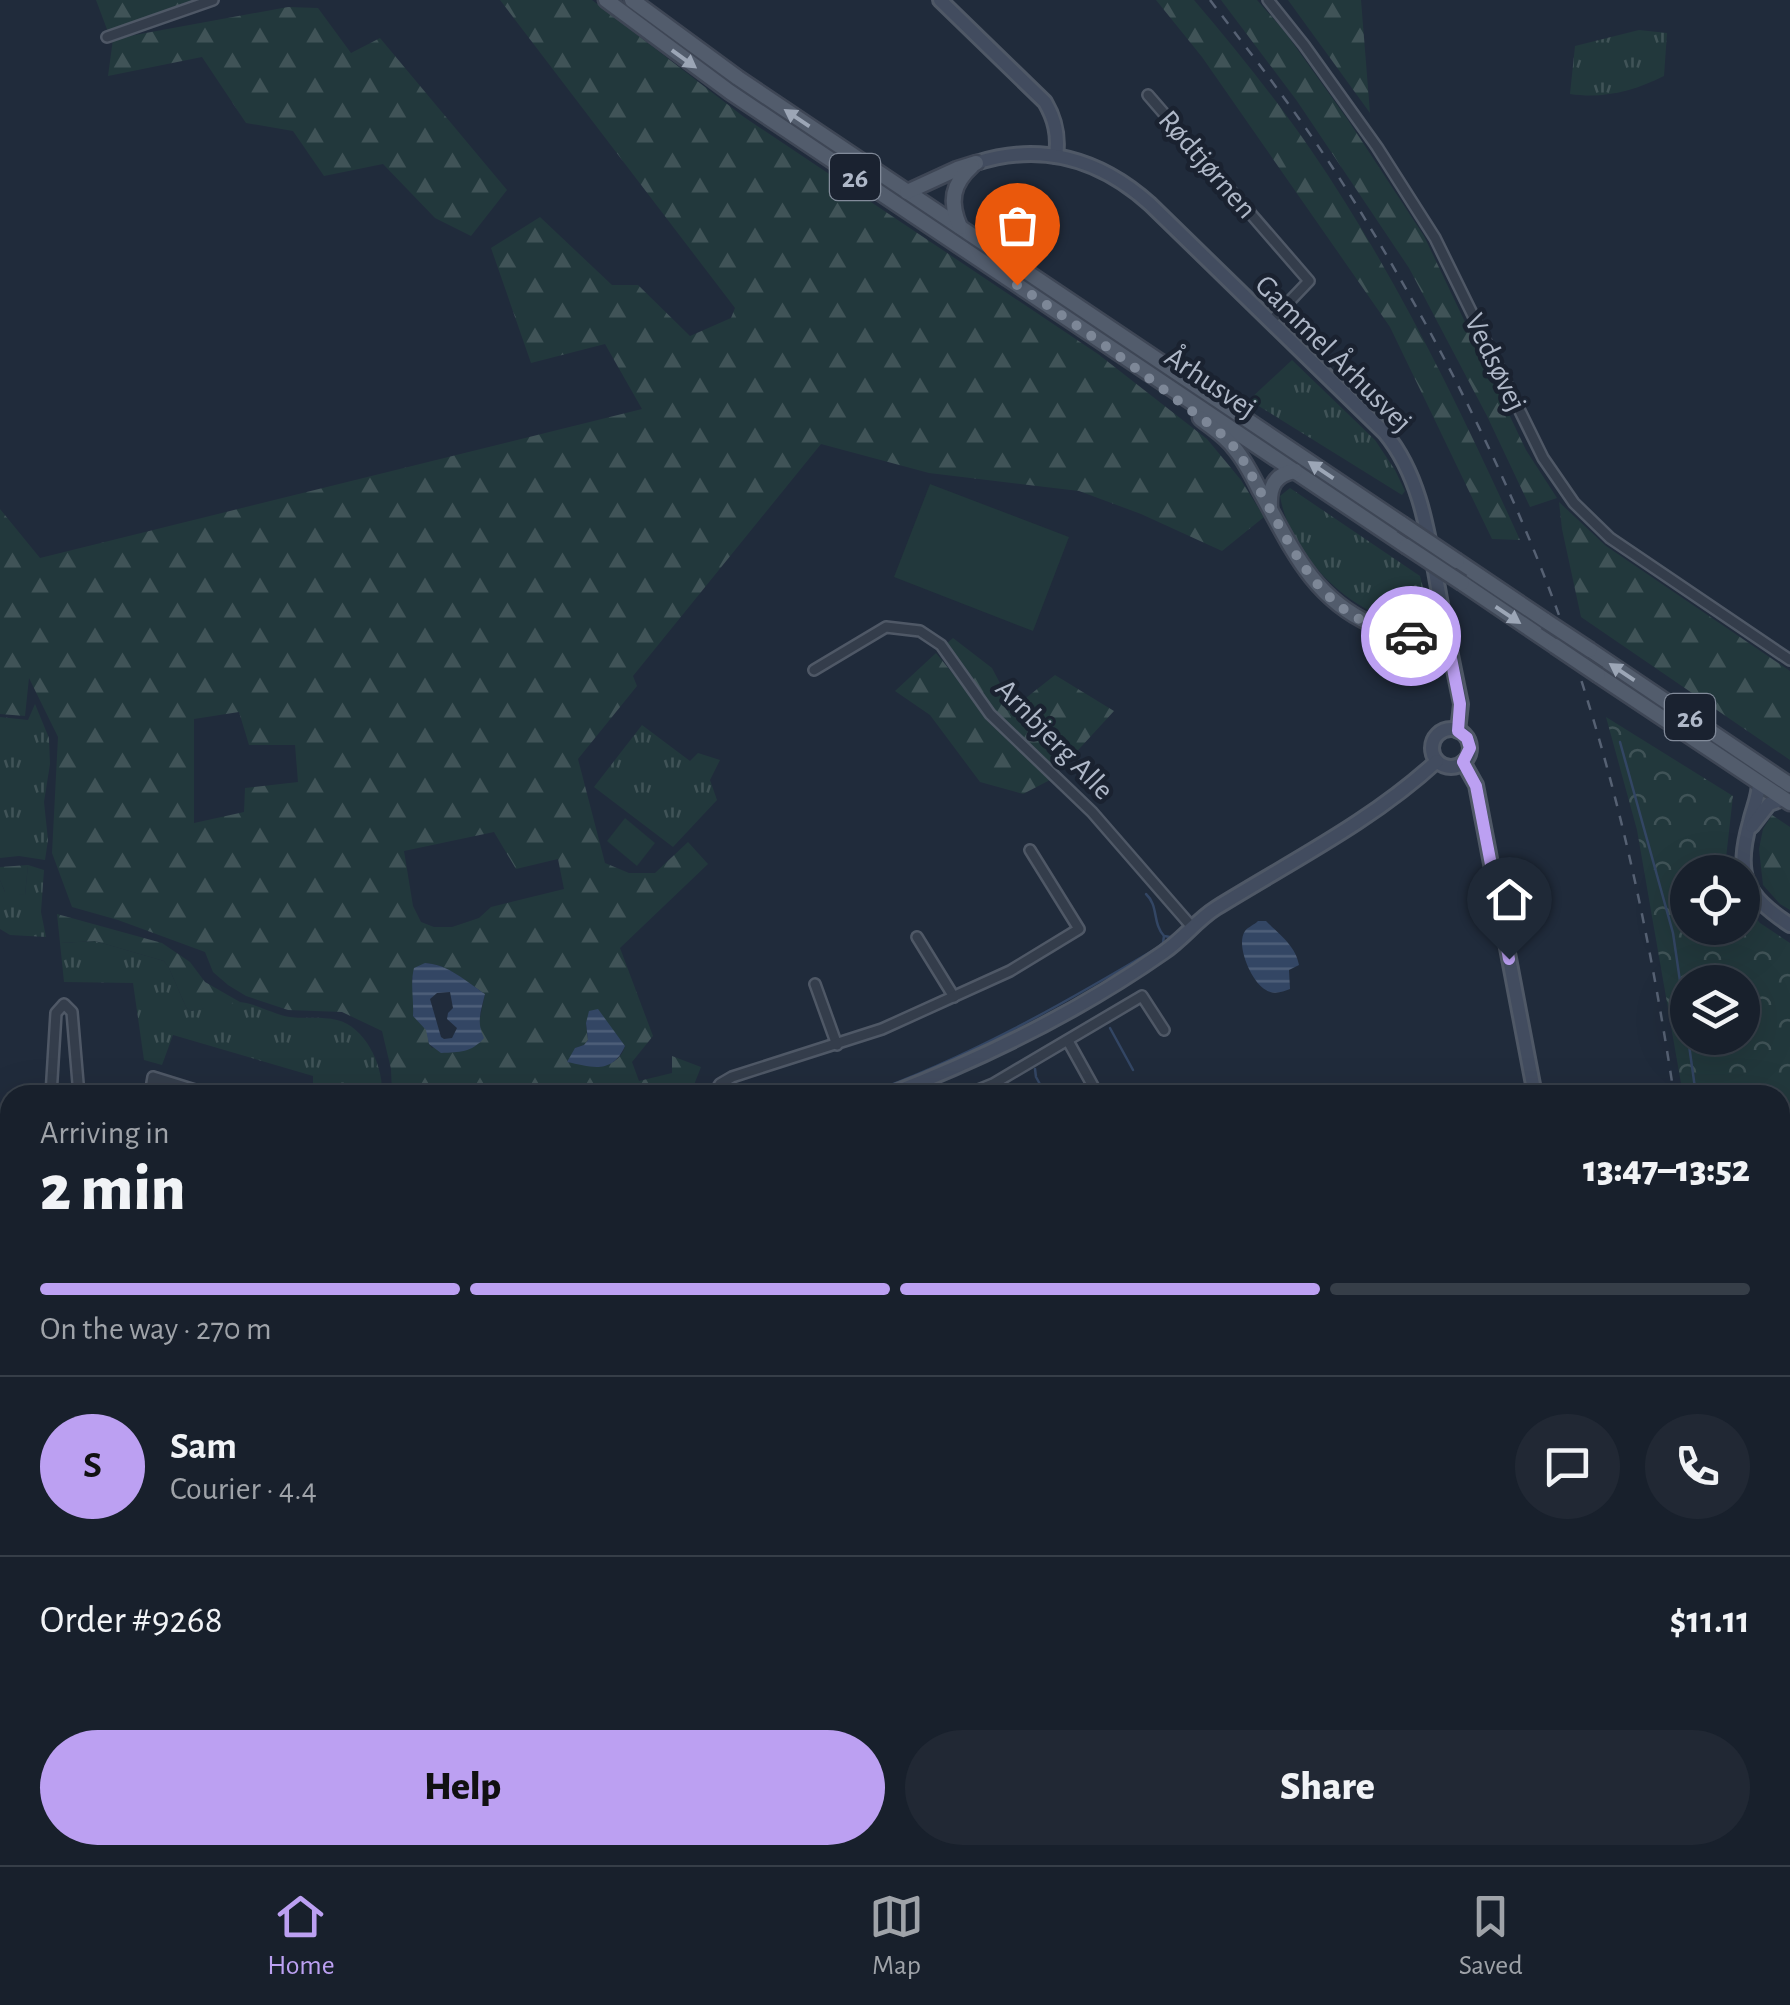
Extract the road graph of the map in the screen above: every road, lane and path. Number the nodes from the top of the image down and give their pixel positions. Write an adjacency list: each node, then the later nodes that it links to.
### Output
1 (213, 0): 6 (street)
2 (606, 0): 13 (main road, Århusvej / 26, one-way to 13)
3 (632, 0): 10 (main road, Århusvej / 26, one-way to 3)
4 (1268, 0): 17 (street, Vedsøvej)
5 (948, 3): 8 (street)
6 (106, 37)
7 (1148, 95): 12 (street, Rødtjørnen)
8 (1056, 156): 9 (street, Gammel Århusvej); 12 (street, Gammel Århusvej)
9 (976, 163): 10 (main road); 11 (main road)
10 (907, 192): 11 (main road, Århusvej / 26)
11 (960, 228): 23 (main road, Århusvej / 26, one-way to 11, bridge)
12 (1270, 322): 16 (street, Gammel Århusvej)
13 (1109, 346): 14 (main road, Århusvej / 26); 15 (main road)
14 (1295, 471): 15 (main road); 22 (main road, Århusvej / 26, one-way to 22, bridge)
15 (1272, 510): 16 (main road)
16 (1447, 638): 19 (street, Gammel Århusvej)
17 (1790, 660)
18 (814, 670): 27 (street, Arnbjerg Alle)
19 (1458, 731): 20 (street); 21 (street)
20 (1437, 760): 21 (street); 27 (street)
21 (1463, 762): 44 (street)
22 (1758, 782): 23 (main road, Århusvej / 26); 24 (street)
23 (1788, 796): 24 (street)
24 (1746, 837): 26 (street)
25 (1030, 850): 31 (street)
26 (1790, 925)
27 (1192, 926): 30 (street)
28 (917, 937): 31 (street)
29 (816, 984): 35 (street)
30 (1106, 988): 32 (street); 42 (street)
31 (954, 997): 35 (street)
32 (1120, 1010): 33 (street); 34 (street)
33 (1164, 1030)
34 (1068, 1041): 36 (street); 43 (street)
35 (837, 1045): 41 (street)
36 (993, 1084)
37 (52, 1085): 38 (street)
38 (78, 1085)
39 (151, 1085): 40 (street)
40 (178, 1085)
41 (719, 1085)
42 (912, 1085)
43 (1092, 1085)
44 (1533, 1085)

